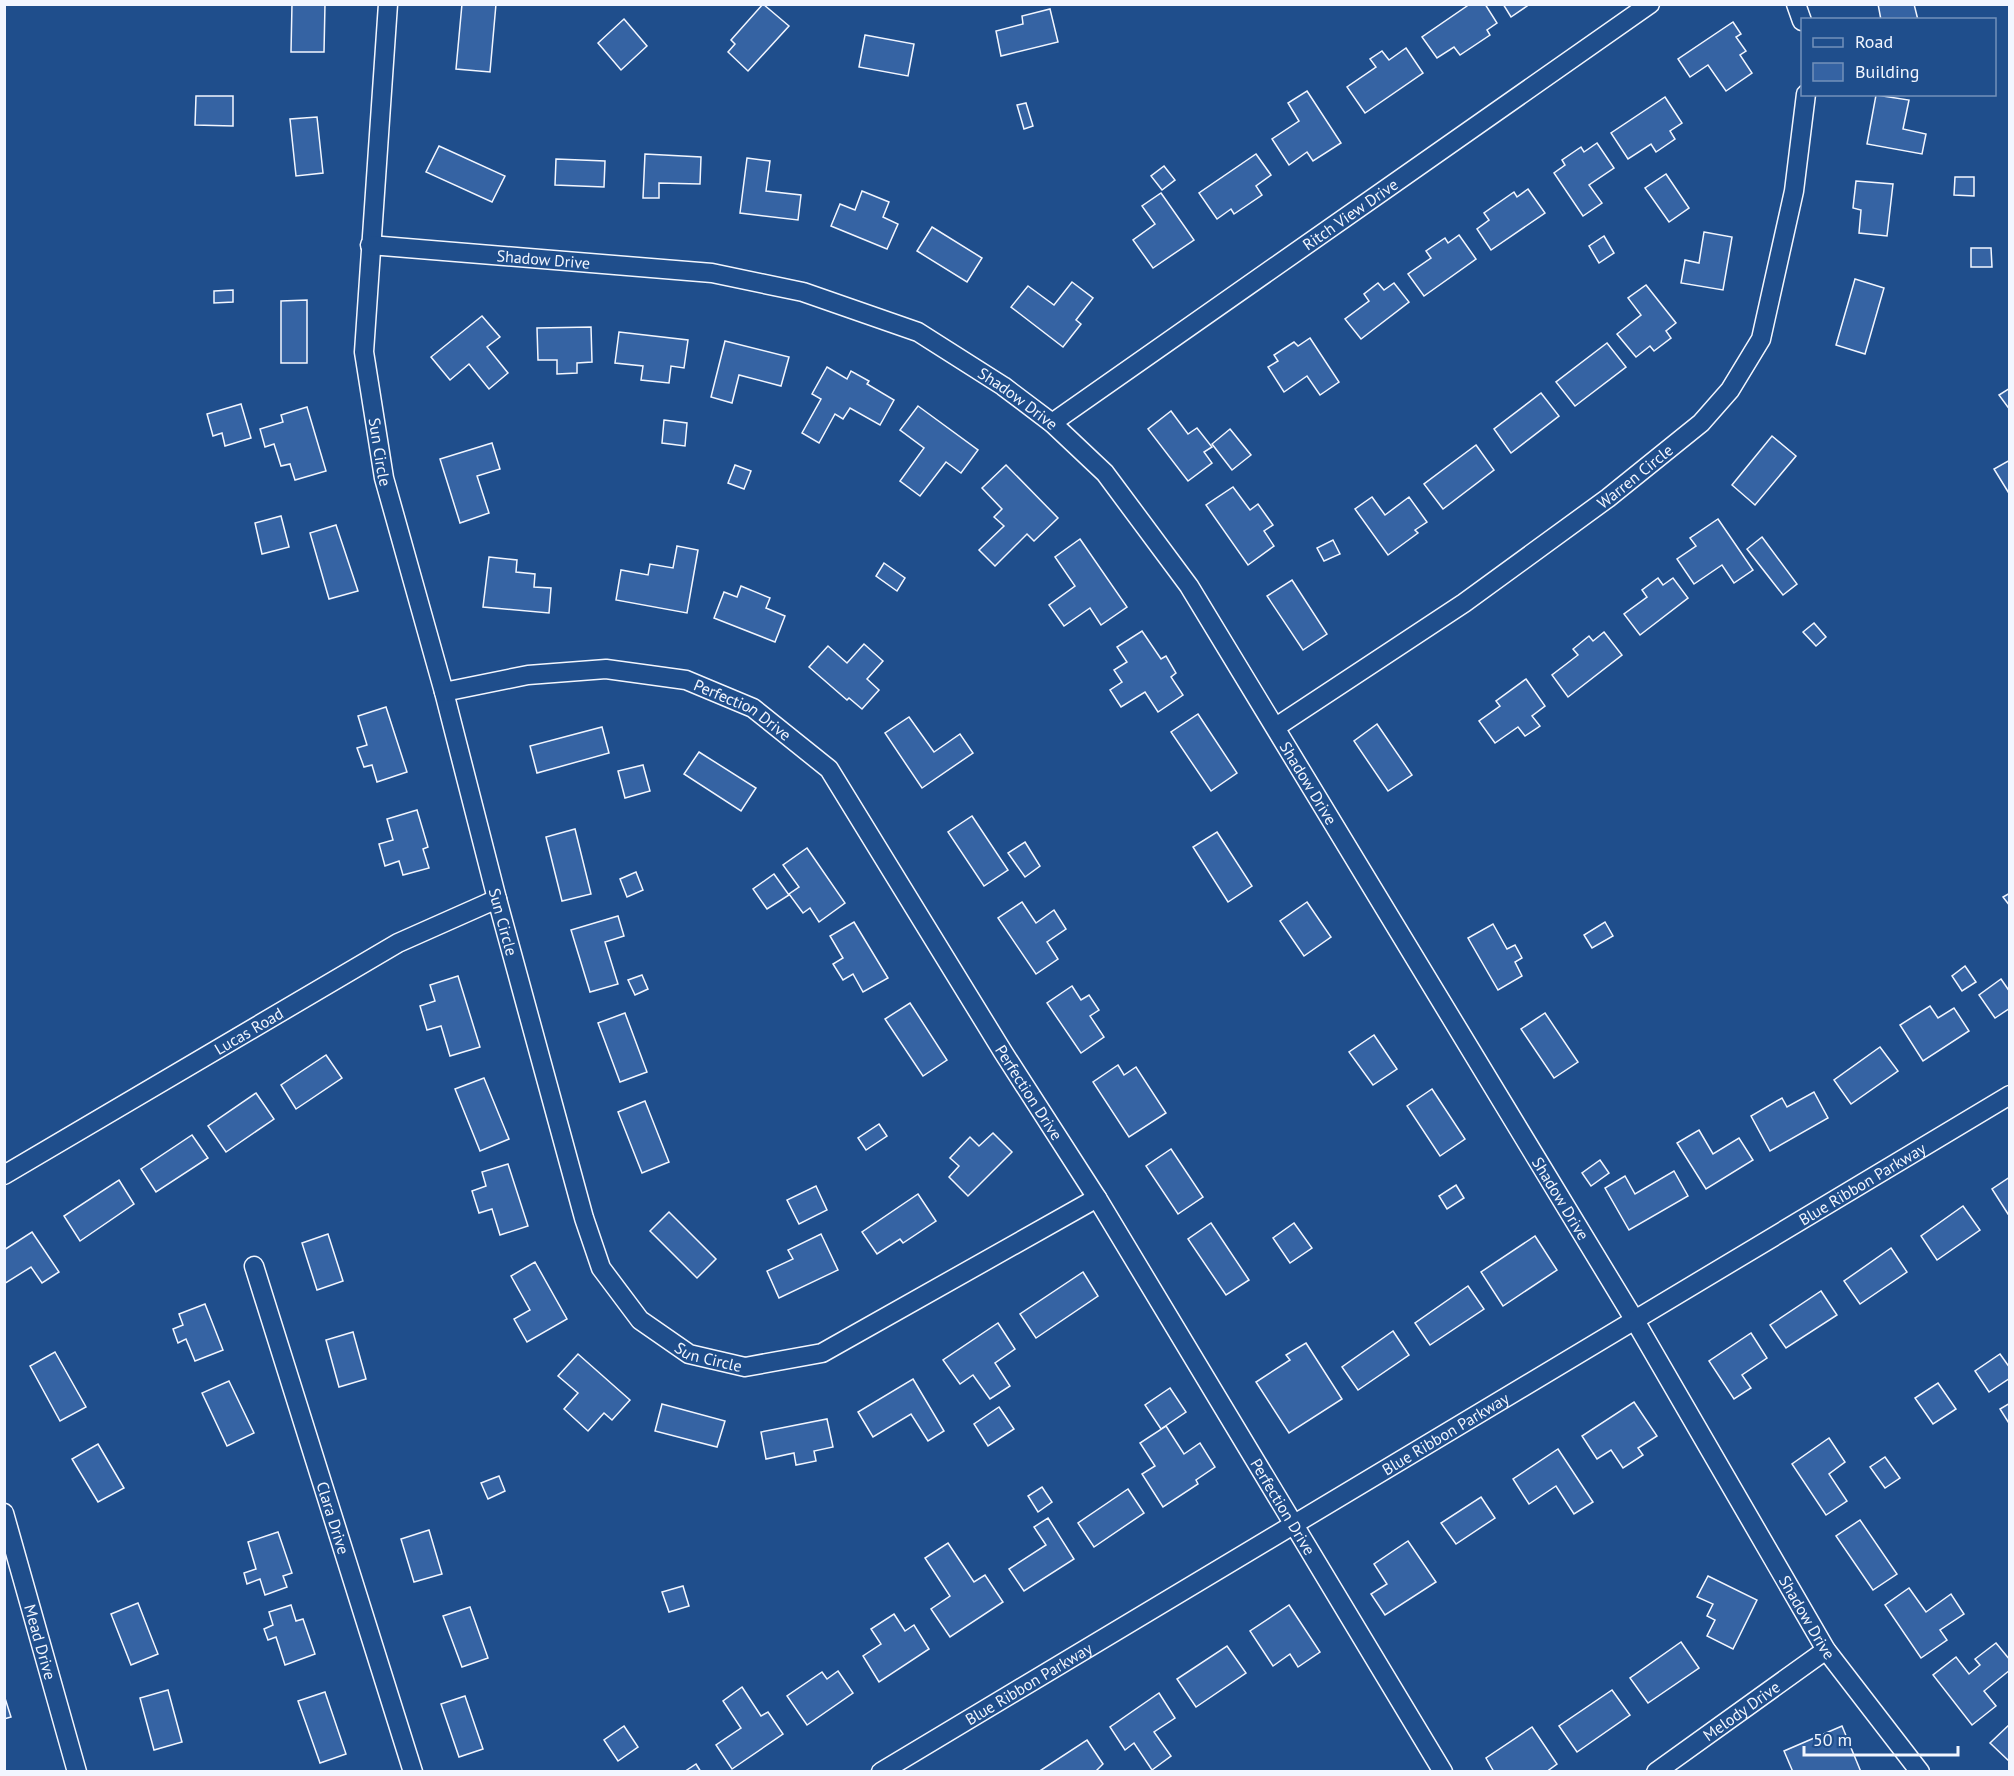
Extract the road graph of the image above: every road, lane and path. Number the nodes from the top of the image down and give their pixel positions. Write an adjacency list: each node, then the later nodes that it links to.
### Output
1 (388, 4): 6 (street, Sun Circle)
2 (1650, 4): 7 (street, Ritch View Drive)
3 (1796, 4): 4 (street)
4 (1802, 18)
5 (1806, 96): 9 (street, Warren Circle)
6 (370, 245): 7 (street, Shadow Drive); 8 (street, Sun Circle)
7 (1052, 423): 9 (street, Shadow Drive)
8 (444, 692): 10 (street, Sun Circle); 13 (street, Perfection Drive)
9 (1275, 728): 15 (street, Shadow Drive)
10 (497, 899): 12 (street, Lucas Road); 13 (street, Sun Circle)
11 (2010, 1095): 15 (street, Blue Ribbon Parkway)
12 (4, 1174)
13 (1097, 1198): 17 (street, Perfection Drive)
14 (254, 1266): 20 (street, Clara Drive)
15 (1634, 1319): 17 (street, Blue Ribbon Parkway); 18 (street, Shadow Drive)
16 (4, 1513): 19 (street, Mead Drive)
17 (1293, 1525): 21 (street, Blue Ribbon Parkway); 22 (street, Perfection Drive)
18 (1826, 1650): 23 (street, Melody Drive); 24 (street, Shadow Drive)
19 (77, 1772)
20 (413, 1772)
21 (881, 1772)
22 (1443, 1772)
23 (1656, 1772)
24 (1920, 1772)

